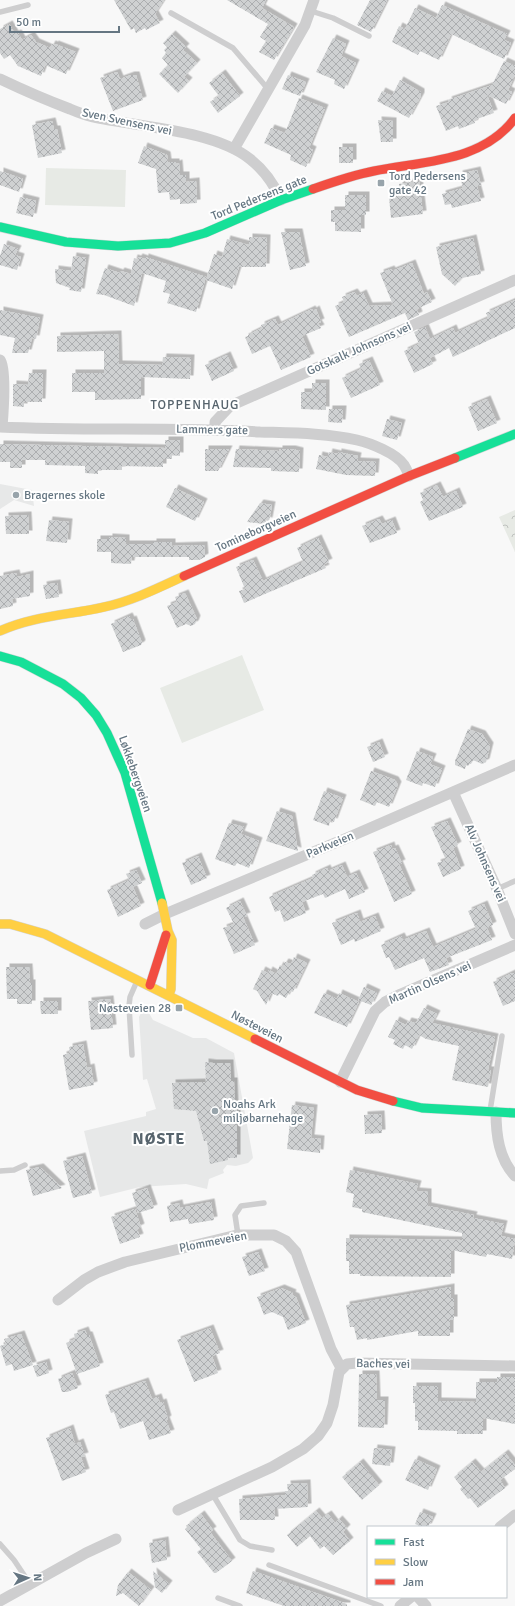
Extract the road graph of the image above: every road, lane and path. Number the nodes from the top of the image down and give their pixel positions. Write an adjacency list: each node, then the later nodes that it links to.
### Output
1 (314, 0): 3 (street)
2 (28, 5): 4 (lane)
3 (311, 11): 6 (lane); 8 (street)
4 (0, 12)
5 (171, 13): 8 (lane)
6 (369, 36)
7 (0, 79): 10 (street, Sven Svensens vei)
8 (268, 89): 10 (street)
9 (515, 118): 11 (street, Tord Pedersens gate)
10 (234, 149): 11 (street, Sven Svensens vei)
11 (281, 200): 12 (street, Tord Pedersens gate)
12 (0, 227)
13 (515, 280): 16 (street, Gotskalk Johnsons vei)
14 (0, 360): 15 (street)
15 (1, 427): 16 (street, Lammers gate)
16 (215, 429): 18 (street, Lammers gate)
17 (515, 434): 18 (street, Tomineborgveien)
18 (409, 476): 19 (street, Tomineborgveien)
19 (0, 631)
20 (0, 656): 25 (street, Løkkebergveien)
21 (515, 765): 22 (street, Parkveien)
22 (453, 792): 24 (street, Alv Johnsens vei); 25 (street, Parkveien)
23 (515, 881): 24 (lane)
24 (497, 889): 29 (street, Alv Johnsens vei)
25 (164, 914): 27 (street, Parkveien); 28 (street, Løkkebergveien)
26 (0, 924): 31 (street, Nøsteveien)
27 (145, 924)
28 (168, 931): 32 (street); 33 (street, Løkkebergveien)
29 (515, 934)
30 (515, 945): 36 (street, Martin Olsens vei)
31 (138, 979): 32 (street, Nøsteveien); 35 (lane)
32 (150, 985): 33 (street, Nøsteveien)
33 (169, 995): 36 (street, Nøsteveien)
34 (502, 1036): 37 (lane)
35 (132, 1055)
36 (340, 1082): 37 (street, Nøsteveien)
37 (493, 1112): 38 (street, Nøsteveien); 41 (street)
38 (515, 1113)
39 (25, 1165): 40 (lane)
40 (0, 1171)
41 (515, 1176)
42 (264, 1203): 43 (lane)
43 (238, 1235): 44 (street, Plommeveien); 46 (street, Plommeveien)
44 (58, 1300)
45 (515, 1366): 46 (street, Baches vei)
46 (341, 1368): 47 (street, Baches vei)
47 (213, 1495): 48 (street, Baches vei); 53 (lane)
48 (178, 1510)
49 (515, 1515): 50 (street)
50 (501, 1526)
51 (116, 1539): 55 (street)
52 (0, 1544): 55 (lane)
53 (272, 1550)
54 (269, 1565): 61 (lane)
55 (30, 1584): 59 (street)
56 (218, 1598): 60 (lane)
57 (410, 1598): 62 (street)
58 (419, 1598): 63 (street)
59 (0, 1601)
60 (240, 1606)
61 (381, 1606)
62 (400, 1606)
63 (426, 1606)

